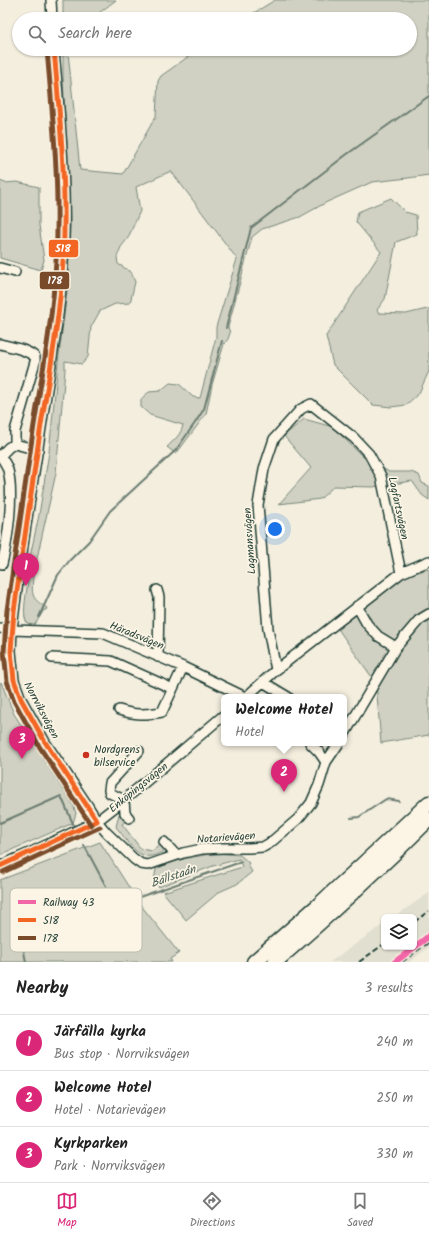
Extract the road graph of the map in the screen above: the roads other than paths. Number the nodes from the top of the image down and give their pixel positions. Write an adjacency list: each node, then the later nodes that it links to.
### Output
1 (51, 0): 2 (street)
2 (52, 12)
3 (54, 56): 9 (street, Norrviksvägen)
4 (0, 268): 5 (street)
5 (15, 272)
6 (0, 344): 8 (street)
7 (311, 404): 13 (street, Lagfartsvägen); 23 (street, Lagmansvägen)
8 (15, 444): 9 (street); 10 (street)
9 (38, 450): 18 (street, Norrviksvägen)
10 (0, 456): 12 (street)
11 (429, 561): 13 (street)
12 (2, 564)
13 (401, 573): 15 (street)
14 (157, 590): 20 (street)
15 (357, 606): 19 (street); 23 (street)
16 (429, 614): 19 (street)
17 (0, 628): 18 (street, Häradsvägen)
18 (12, 630): 20 (street, Häradsvägen); 40 (street, Norrviksvägen)
19 (396, 646): 31 (street)
20 (158, 656): 22 (street, Häradsvägen)
21 (52, 658): 25 (street)
22 (183, 667): 25 (street); 26 (street, Häradsvägen)
23 (276, 670): 24 (street)
24 (263, 682): 27 (street); 28 (street)
25 (172, 691): 29 (street)
26 (239, 694)
27 (249, 694)
28 (283, 694)
29 (119, 710)
30 (221, 718): 36 (street, Enköpingsvägen)
31 (347, 730)
32 (313, 746): 35 (street)
33 (337, 746): 35 (street, Notarievägen)
34 (139, 751): 36 (street)
35 (326, 762): 42 (street, Notarievägen)
36 (124, 800): 38 (street); 40 (street, Enköpingsvägen)
37 (429, 803): 45 (highway)
38 (129, 818)
39 (429, 819): 46 (highway)
40 (96, 821): 43 (street, Norrviksvägen); 44 (street, Enköpingsvägen)
41 (164, 842): 42 (street)
42 (176, 855): 43 (street, Notarievägen)
43 (134, 859)
44 (0, 866)
45 (254, 962)
46 (275, 962)

